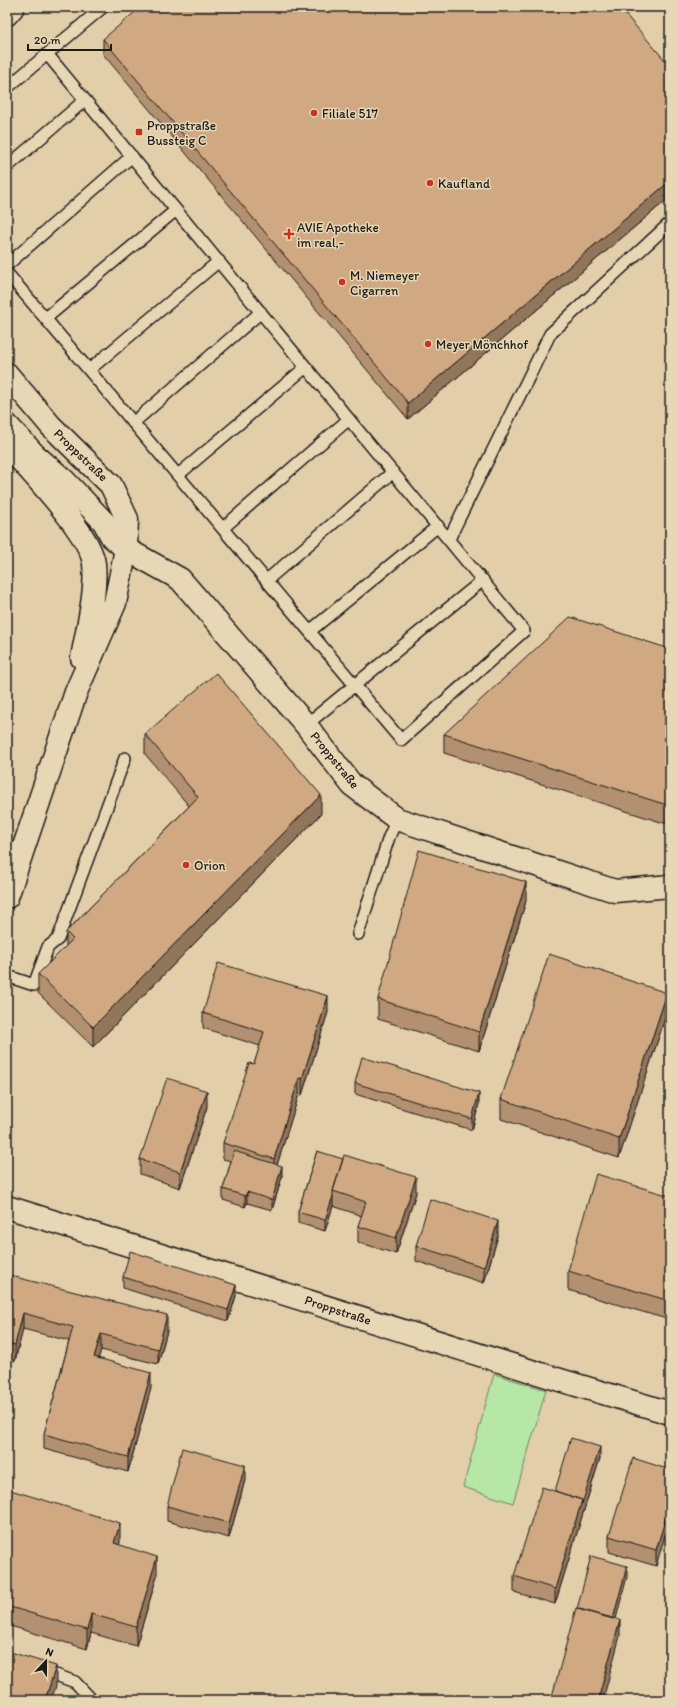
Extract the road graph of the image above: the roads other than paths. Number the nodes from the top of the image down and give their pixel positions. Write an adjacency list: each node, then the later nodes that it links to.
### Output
1 (13, 7): 3 (street)
2 (103, 7): 4 (lane)
3 (7, 14)
4 (47, 54): 5 (lane); 6 (lane)
5 (7, 88)
6 (85, 100): 7 (lane); 8 (lane)
7 (132, 156): 9 (lane); 12 (lane)
8 (7, 167)
9 (176, 210): 11 (lane); 15 (lane)
10 (670, 223): 26 (lane)
11 (219, 261): 14 (lane); 17 (lane)
12 (7, 265)
13 (7, 273): 15 (lane)
14 (261, 312): 16 (lane); 20 (lane)
15 (46, 318): 17 (lane)
16 (306, 367): 19 (lane); 23 (lane)
17 (89, 370): 20 (lane)
18 (7, 374): 27 (street, Proppstraße)
19 (349, 419): 22 (lane); 25 (lane)
20 (133, 422): 23 (lane)
21 (7, 431): 27 (street, Proppstraße); 28 (street, Proppstraße)
22 (393, 472): 24 (lane); 29 (lane)
23 (178, 475): 25 (lane)
24 (438, 526): 26 (lane); 31 (lane)
25 (223, 528): 29 (lane)
26 (449, 539): 30 (lane)
27 (126, 549): 28 (street); 33 (street, Proppstraße); 34 (street, Proppstraße)
28 (94, 563): 33 (street, Proppstraße)
29 (267, 580): 31 (lane)
30 (483, 580): 32 (lane); 32 (lane)
31 (310, 631): 32 (lane)
32 (355, 684): 34 (lane)
33 (76, 692): 37 (street, Proppstraße)
34 (306, 725): 36 (street, Proppstraße)
35 (125, 758): 41 (lane)
36 (397, 819): 38 (street, Proppstraße); 40 (lane)
37 (15, 849): 39 (street, Proppstraße)
38 (670, 886)
39 (7, 897)
40 (358, 934)
41 (7, 976)
42 (7, 1207): 43 (street, Proppstraße)
43 (670, 1413)
44 (34, 1668): 45 (lane)
45 (92, 1700)

